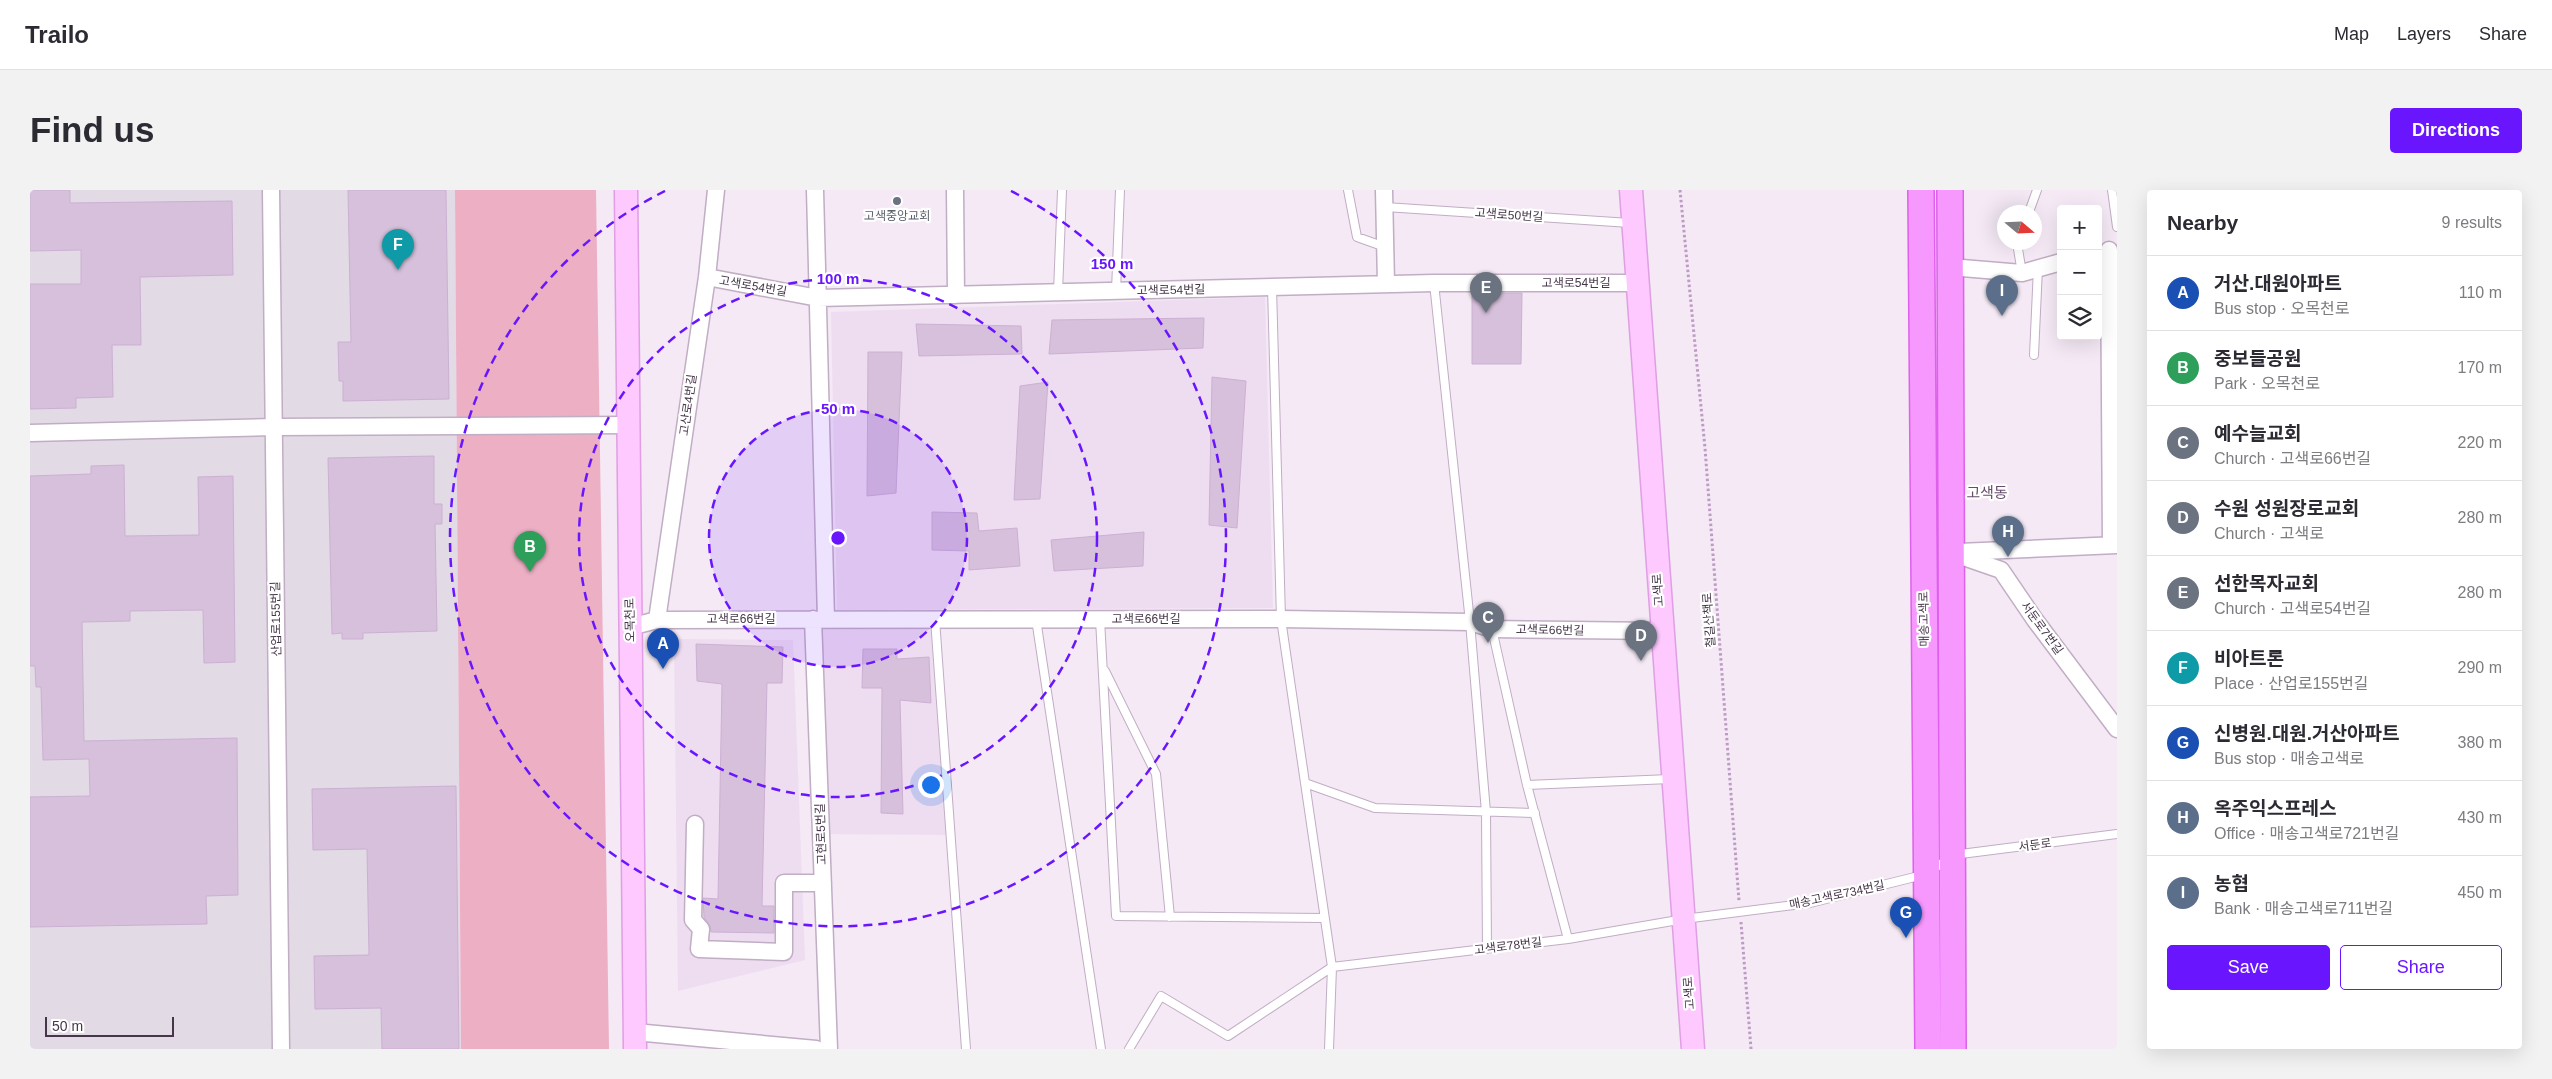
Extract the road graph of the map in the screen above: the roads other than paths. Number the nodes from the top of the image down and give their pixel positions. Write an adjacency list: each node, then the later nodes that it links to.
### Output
1 (271, 190): 36 (street, 산업로155번길)
2 (626, 190): 35 (street, 오목천로)
3 (716, 190): 25 (street, 고산로4번길)
4 (815, 190): 33 (street, 고현로5번길)
5 (955, 190): 32 (street)
6 (1062, 190): 31 (lane)
7 (1120, 190): 30 (lane)
8 (1348, 190): 19 (lane)
9 (1384, 190): 16 (street)
10 (1631, 190): 17 (street, 고색로)
11 (1921, 190): 23 (main road, 매송고색로)
12 (1950, 190): 23 (main road, 매송고색로)
13 (2037, 190): 15 (lane)
14 (2112, 190): 18 (lane)
15 (2032, 205)
16 (1385, 206): 17 (lane, 고색로50번길); 19 (street)
17 (1634, 224): 27 (street, 고색로)
18 (2117, 227)
19 (1385, 247): 28 (street)
20 (2019, 250): 24 (lane)
21 (2108, 250): 38 (street)
22 (2057, 263): 24 (street)
23 (1935, 267): 24 (street); 39 (main road, 매송고색로); 60 (main road, 매송고색로)
24 (2030, 271): 34 (lane)
25 (706, 277): 33 (street, 고색로54번길); 45 (street, 고산로4번길)
26 (1434, 283): 27 (street, 고색로54번길); 28 (street, 고색로54번길); 46 (lane)
27 (1638, 283): 49 (street, 고색로)
28 (1386, 284): 29 (street, 고색로54번길)
29 (1272, 287): 30 (street, 고색로54번길); 44 (lane)
30 (1116, 291): 31 (street, 고색로54번길)
31 (1058, 292): 32 (street, 고색로54번길)
32 (956, 295): 33 (street, 고색로54번길)
33 (818, 298): 40 (street, 고현로5번길)
34 (2034, 355)
35 (628, 425): 36 (street); 47 (street, 오목천로)
36 (274, 427): 37 (street); 69 (street, 산업로155번길)
37 (30, 434)
38 (2114, 545): 39 (street)
39 (1949, 552): 51 (street, 서둔로7번길); 59 (main road, 매송고색로)
40 (820, 619): 41 (street, 고색로66번길); 45 (street, 고색로66번길); 61 (street, 고현로5번길)
41 (935, 619): 42 (street, 고색로66번길); 72 (lane)
42 (1036, 619): 43 (street, 고색로66번길); 73 (lane)
43 (1100, 619): 44 (street, 고색로66번길); 50 (lane)
44 (1281, 619): 46 (street, 고색로66번길); 53 (lane)
45 (656, 620): 47 (street, 고색로66번길)
46 (1470, 622): 48 (street, 고색로66번길); 55 (lane)
47 (630, 627): 68 (street, 오목천로)
48 (1492, 629): 49 (street, 고색로66번길); 54 (lane)
49 (1661, 631): 52 (street, 고색로)
50 (1103, 667): 62 (lane); 62 (lane)
51 (2117, 729)
52 (1675, 779): 54 (lane); 64 (street, 고색로)
53 (1305, 783): 55 (lane); 63 (lane)
54 (1527, 785): 56 (lane)
55 (1486, 812): 56 (lane); 66 (lane)
56 (1535, 813): 65 (lane)
57 (695, 824): 61 (street)
58 (2117, 834): 59 (lane, 서둔로)
59 (1953, 855): 60 (lane, 매송고색로734번길); 78 (main road, 매송고색로)
60 (1928, 874): 64 (lane, 매송고색로734번길); 77 (main road, 매송고색로)
61 (823, 883): 71 (street, 고현로5번길)
62 (1170, 916): 63 (lane)
63 (1324, 918): 67 (lane)
64 (1684, 918): 65 (lane, 고색로78번길); 76 (street, 고색로)
65 (1568, 939): 66 (lane, 고색로78번길)
66 (1488, 949): 67 (lane, 고색로78번길)
67 (1332, 967): 74 (lane); 75 (lane)
68 (635, 1041): 70 (street)
69 (281, 1049)
70 (816, 1049)
71 (829, 1049)
72 (966, 1049)
73 (1101, 1049)
74 (1129, 1049)
75 (1329, 1049)
76 (1693, 1049)
77 (1928, 1049)
78 (1953, 1049)

